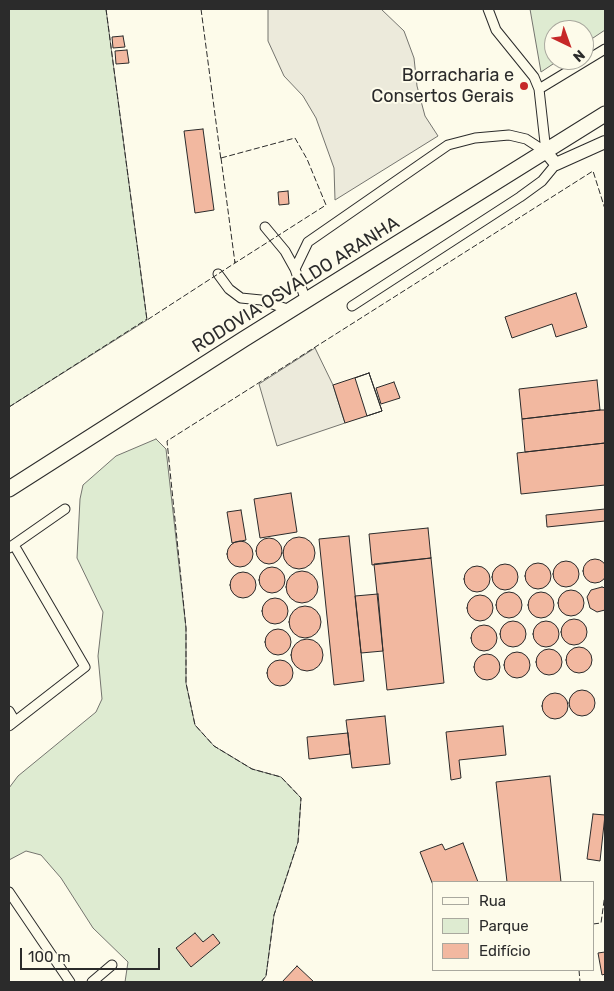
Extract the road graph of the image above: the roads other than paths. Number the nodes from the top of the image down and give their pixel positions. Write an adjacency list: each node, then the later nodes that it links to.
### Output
1 (488, 9): 3 (street)
2 (605, 49): 3 (street)
3 (539, 89): 6 (street)
4 (605, 114): 6 (highway, RODOVIA OSVALDO ARANHA)
5 (605, 142): 7 (street)
6 (546, 152): 7 (street); 9 (street); 11 (highway, RODOVIA OSVALDO ARANHA)
7 (556, 164): 12 (street)
8 (265, 227): 9 (street)
9 (296, 269): 11 (street)
10 (218, 274): 13 (street)
11 (306, 301): 13 (highway, RODOVIA OSVALDO ARANHA)
12 (352, 306)
13 (290, 310): 14 (highway, RODOVIA OSVALDO ARANHA)
14 (9, 489)
15 (65, 509): 16 (street)
16 (11, 546): 18 (street)
17 (9, 711): 18 (street)
18 (12, 723)
19 (9, 892): 21 (street)
20 (112, 965): 22 (street)
21 (70, 982)
22 (92, 982)

